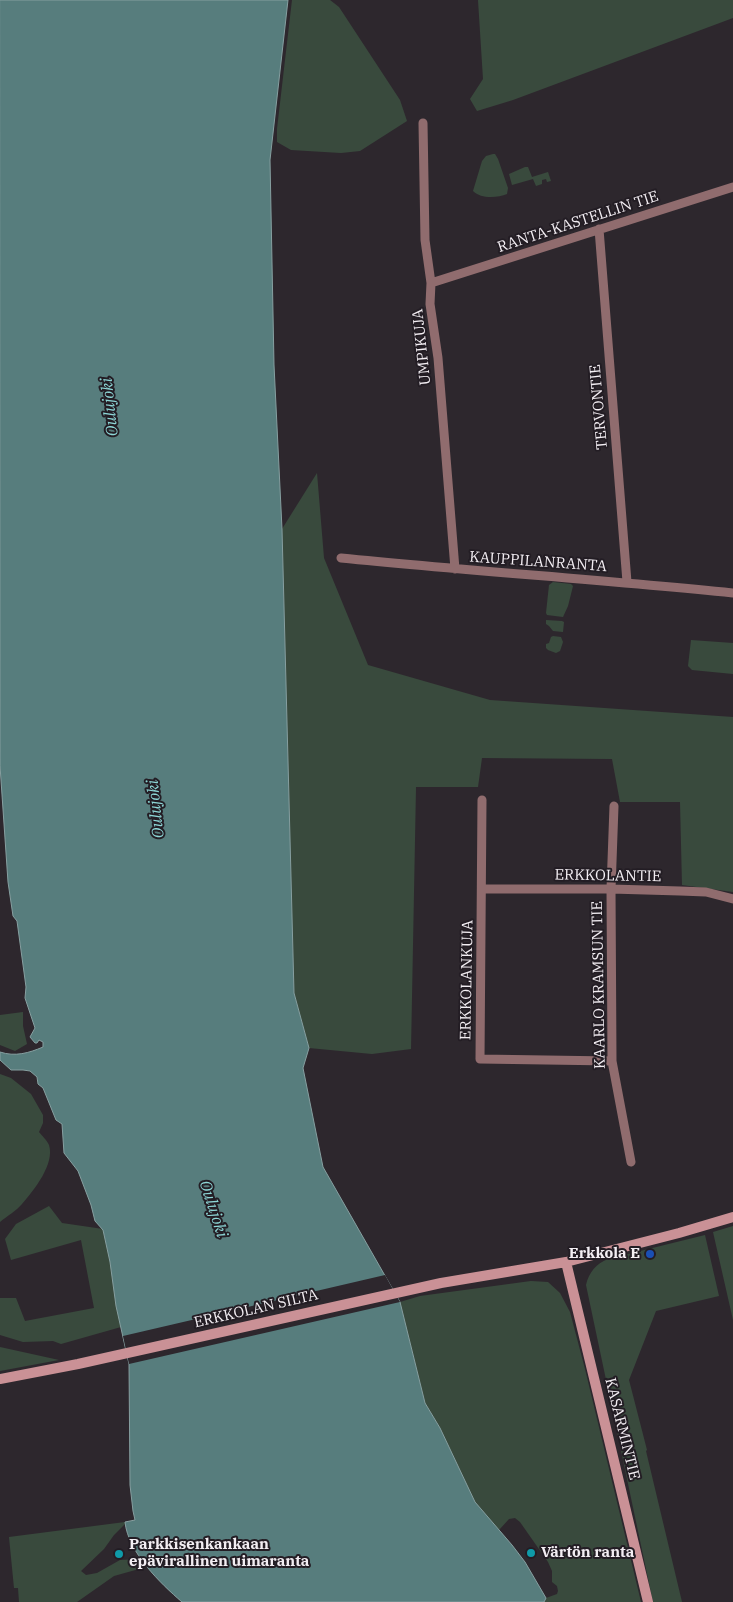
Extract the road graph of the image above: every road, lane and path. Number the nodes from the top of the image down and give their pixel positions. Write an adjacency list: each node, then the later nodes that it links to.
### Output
1 (423, 122): 4 (street, UMPIKUJA)
2 (733, 187): 3 (street, RANTA-KASTELLIN TIE)
3 (599, 229): 4 (street, RANTA-KASTELLIN TIE); 7 (street, TERVONTIE)
4 (431, 284): 6 (street, UMPIKUJA)
5 (341, 558): 6 (street, KAUPPILANRANTA)
6 (455, 569): 7 (street, KAUPPILANRANTA)
7 (627, 582): 8 (street, KAUPPILANRANTA)
8 (733, 593)
9 (482, 800): 11 (street, ERKKOLANKUJA)
10 (614, 806): 12 (street, KAARLO KRAMSUN TIE)
11 (482, 889): 12 (street, ERKKOLANTIE); 14 (street, ERKKOLANKUJA)
12 (611, 889): 13 (street, ERKKOLANTIE); 14 (street, KAARLO KRAMSUN TIE)
13 (733, 899)
14 (612, 1061): 15 (street, KAARLO KRAMSUN TIE)
15 (632, 1162)
16 (733, 1217): 17 (main road, ERKKOLAN SILTA)
17 (566, 1262): 18 (main road, ERKKOLAN SILTA); 19 (main road, KASARMINTIE)
18 (0, 1379)
19 (648, 1602)

